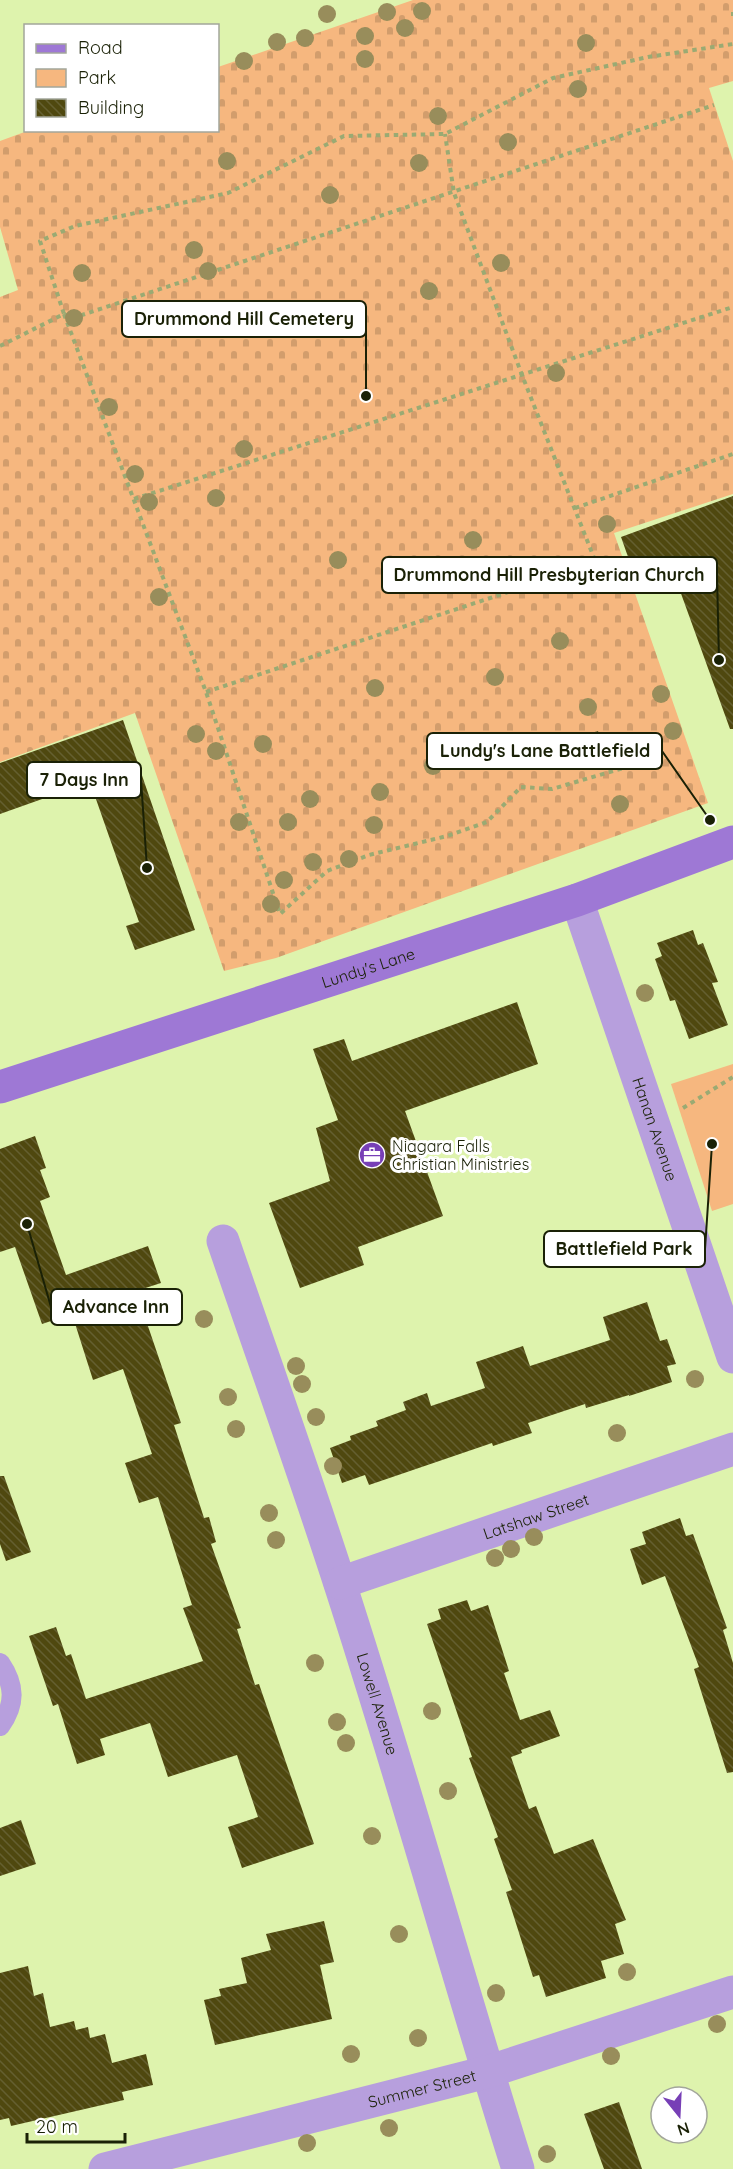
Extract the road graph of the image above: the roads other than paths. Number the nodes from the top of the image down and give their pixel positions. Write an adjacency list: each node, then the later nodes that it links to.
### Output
1 (733, 842): 2 (main road, Lundy's Lane)
2 (577, 900): 3 (main road, Lundy's Lane); 5 (street, Hanan Avenue)
3 (0, 1087)
4 (223, 1241): 7 (street, Lowell Avenue)
5 (733, 1357)
6 (733, 1449): 7 (street, Latshaw Street)
7 (340, 1584): 11 (street, Lowell Avenue)
8 (0, 1663): 9 (lane)
9 (0, 1726)
10 (733, 1992): 11 (street, Summer Street)
11 (487, 2072): 12 (street, Summer Street); 13 (street, Lowell Avenue)
12 (105, 2169)
13 (518, 2169)

